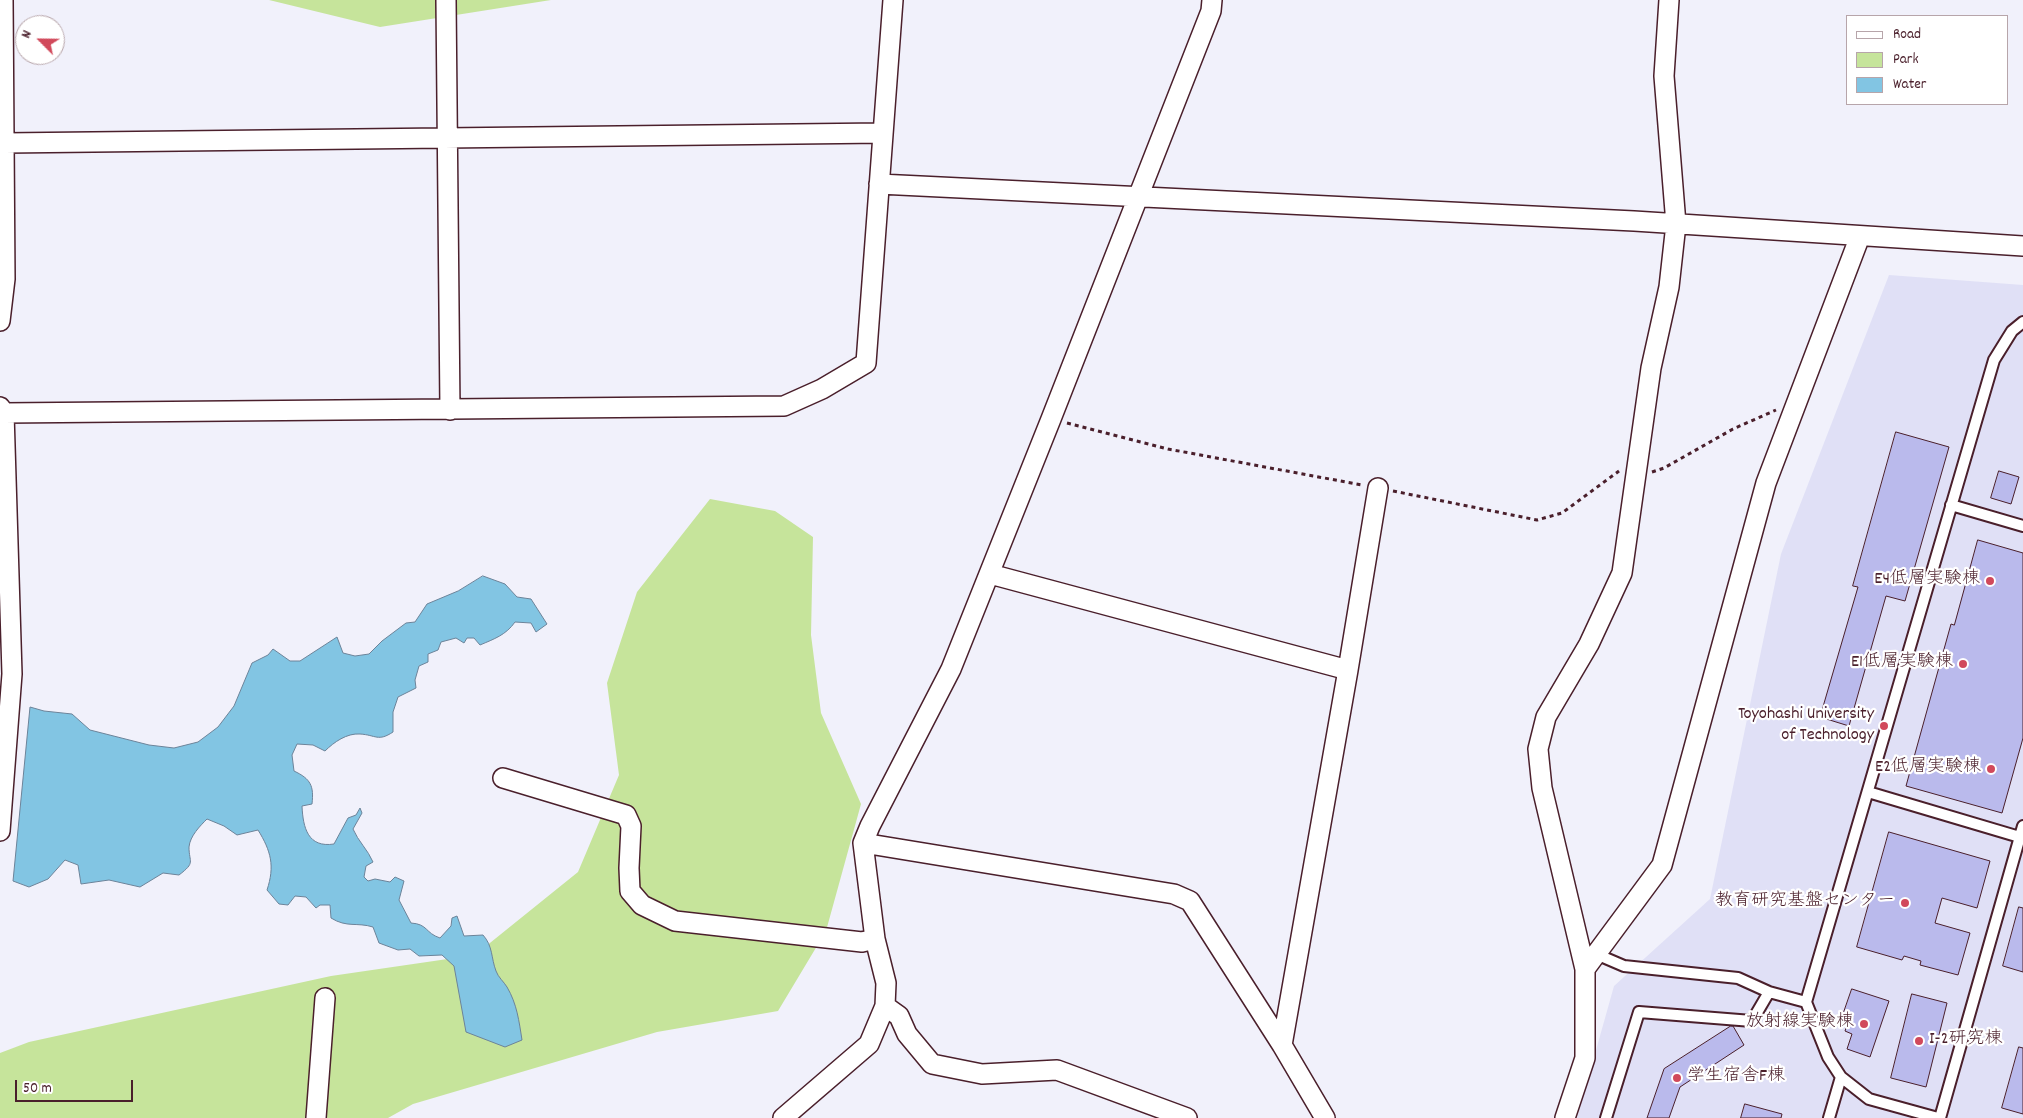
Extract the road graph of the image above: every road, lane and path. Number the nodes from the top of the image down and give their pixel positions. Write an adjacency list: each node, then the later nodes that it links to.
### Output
1 (3, 0): 8 (street)
2 (446, 0): 7 (street)
3 (893, 0): 6 (street)
4 (1212, 0): 10 (street)
5 (1669, 0): 11 (street)
6 (883, 133): 7 (street); 9 (street)
7 (447, 137): 8 (street); 19 (street)
8 (5, 144): 14 (street)
9 (880, 184): 10 (street); 19 (street)
10 (1138, 196): 11 (street); 20 (street)
11 (1676, 224): 12 (street); 21 (street)
12 (1860, 236): 13 (street); 17 (street)
13 (2023, 246)
14 (3, 279): 15 (street)
15 (0, 321)
16 (2023, 322): 23 (lane)
17 (1797, 401): 21 (path); 34 (street)
18 (2, 410): 19 (street); 25 (street)
19 (450, 410)
20 (1051, 419): 22 (path); 26 (street)
21 (1636, 466): 22 (path); 34 (street)
22 (1378, 488): 27 (street)
23 (1951, 505): 24 (lane); 29 (lane)
24 (2023, 526)
25 (4, 548): 30 (street)
26 (990, 574): 27 (street); 32 (street)
27 (1348, 670): 39 (street)
28 (503, 778): 33 (street)
29 (1868, 792): 31 (lane); 37 (lane)
30 (0, 831)
31 (2022, 834): 48 (lane)
32 (863, 843): 33 (street); 39 (street)
33 (875, 939): 38 (street)
34 (1590, 961): 35 (lane); 45 (street)
35 (1769, 992): 37 (lane); 46 (lane)
36 (325, 998): 41 (street)
37 (1806, 1002): 40 (lane)
38 (885, 1006): 42 (street); 43 (street)
39 (1282, 1045): 44 (street)
40 (1841, 1077): 47 (lane); 48 (lane)
41 (316, 1118)
42 (783, 1118)
43 (1188, 1118)
44 (1326, 1118)
45 (1564, 1118)
46 (1606, 1118)
47 (1829, 1118)
48 (1939, 1118)

